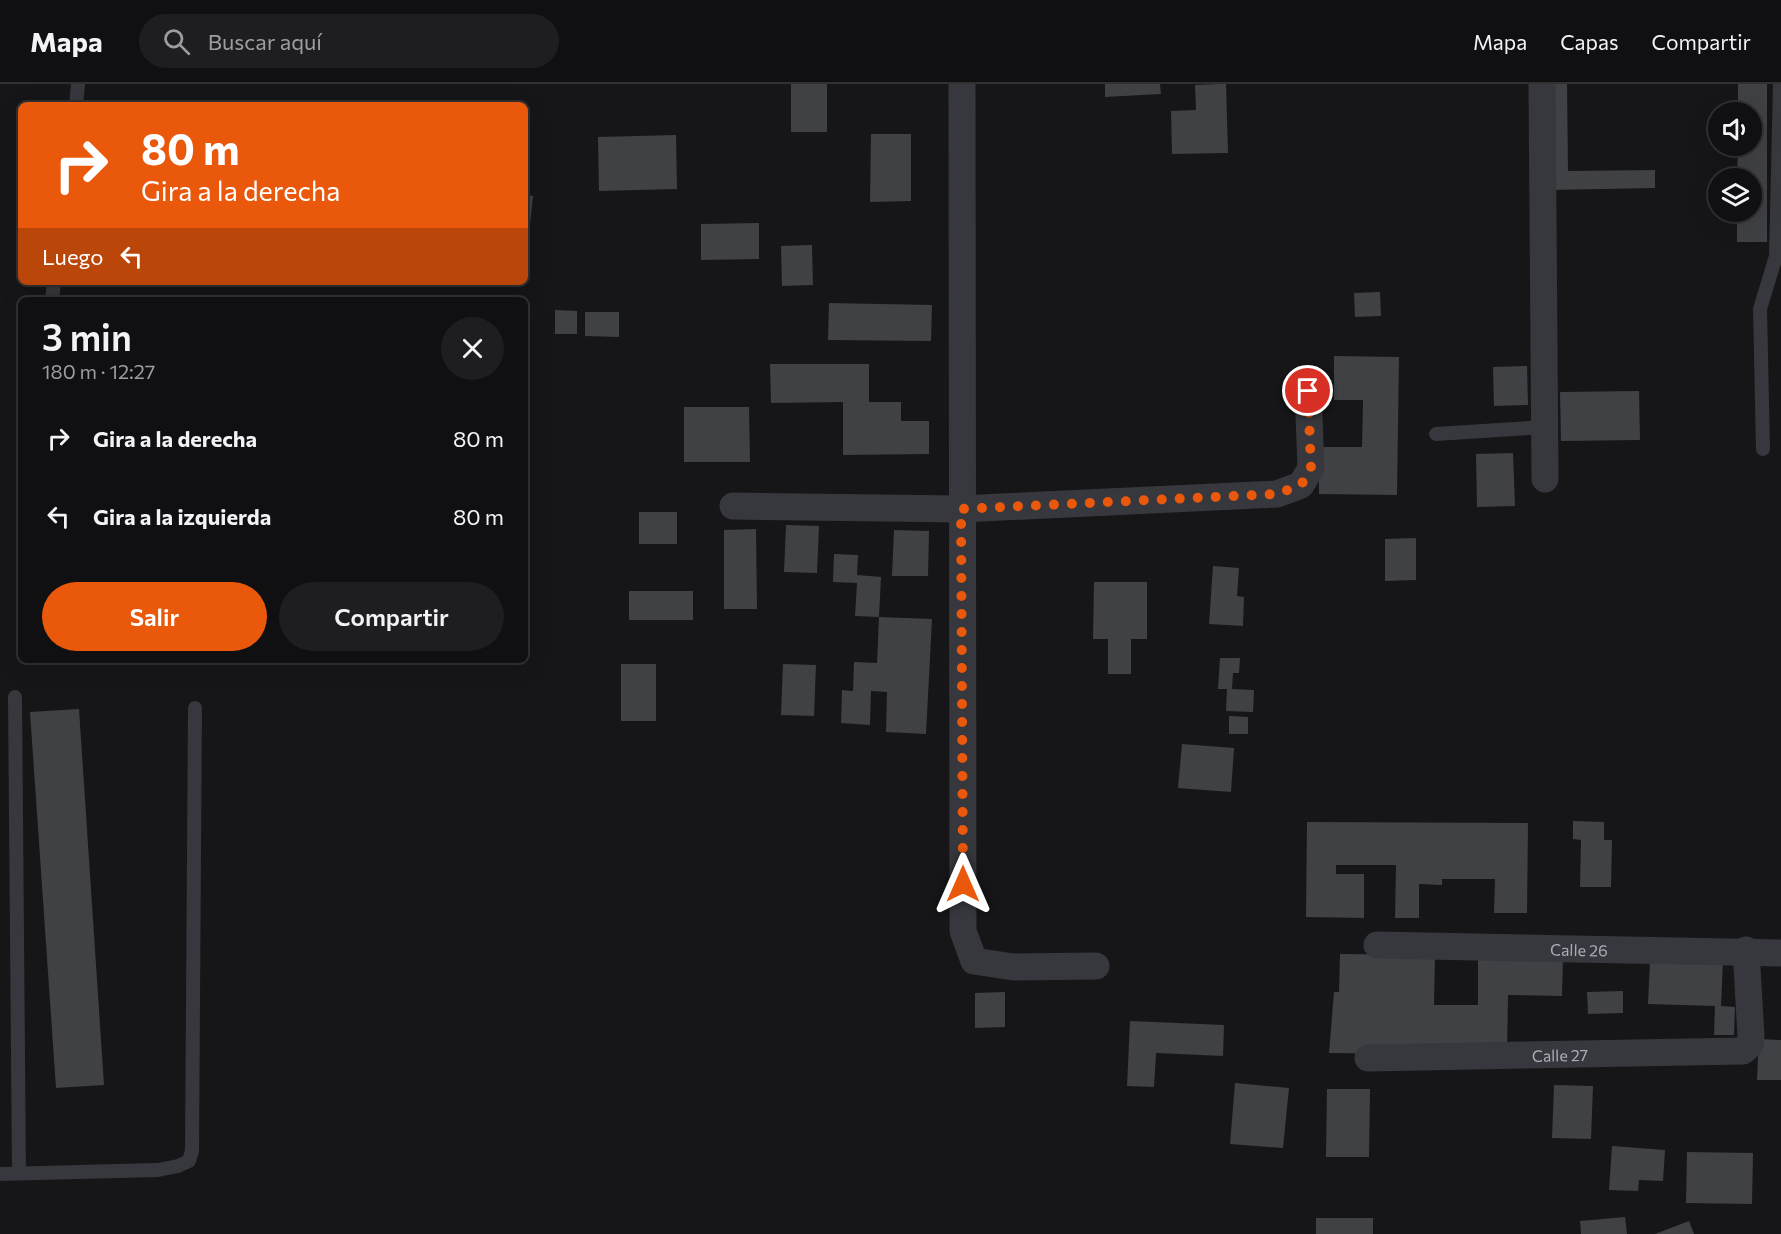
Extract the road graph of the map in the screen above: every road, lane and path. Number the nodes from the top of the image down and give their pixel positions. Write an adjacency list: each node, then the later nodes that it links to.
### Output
1 (78, 84): 5 (lane)
2 (962, 84): 12 (street)
3 (1542, 84): 7 (street)
4 (1779, 84): 9 (lane)
5 (76, 102)
6 (1308, 391): 12 (street)
7 (1544, 427): 8 (lane); 10 (street)
8 (1436, 434)
9 (1763, 449)
10 (1545, 479)
11 (733, 506): 12 (street)
12 (961, 509): 18 (street)
13 (15, 697): 20 (lane)
14 (195, 708): 20 (lane)
15 (1377, 945): 16 (street, Calle 26)
16 (1746, 950): 17 (street, Calle 26); 19 (street, Calle 27)
17 (1781, 953)
18 (1096, 966)
19 (1368, 1058)
20 (20, 1173): 21 (lane)
21 (0, 1174)

